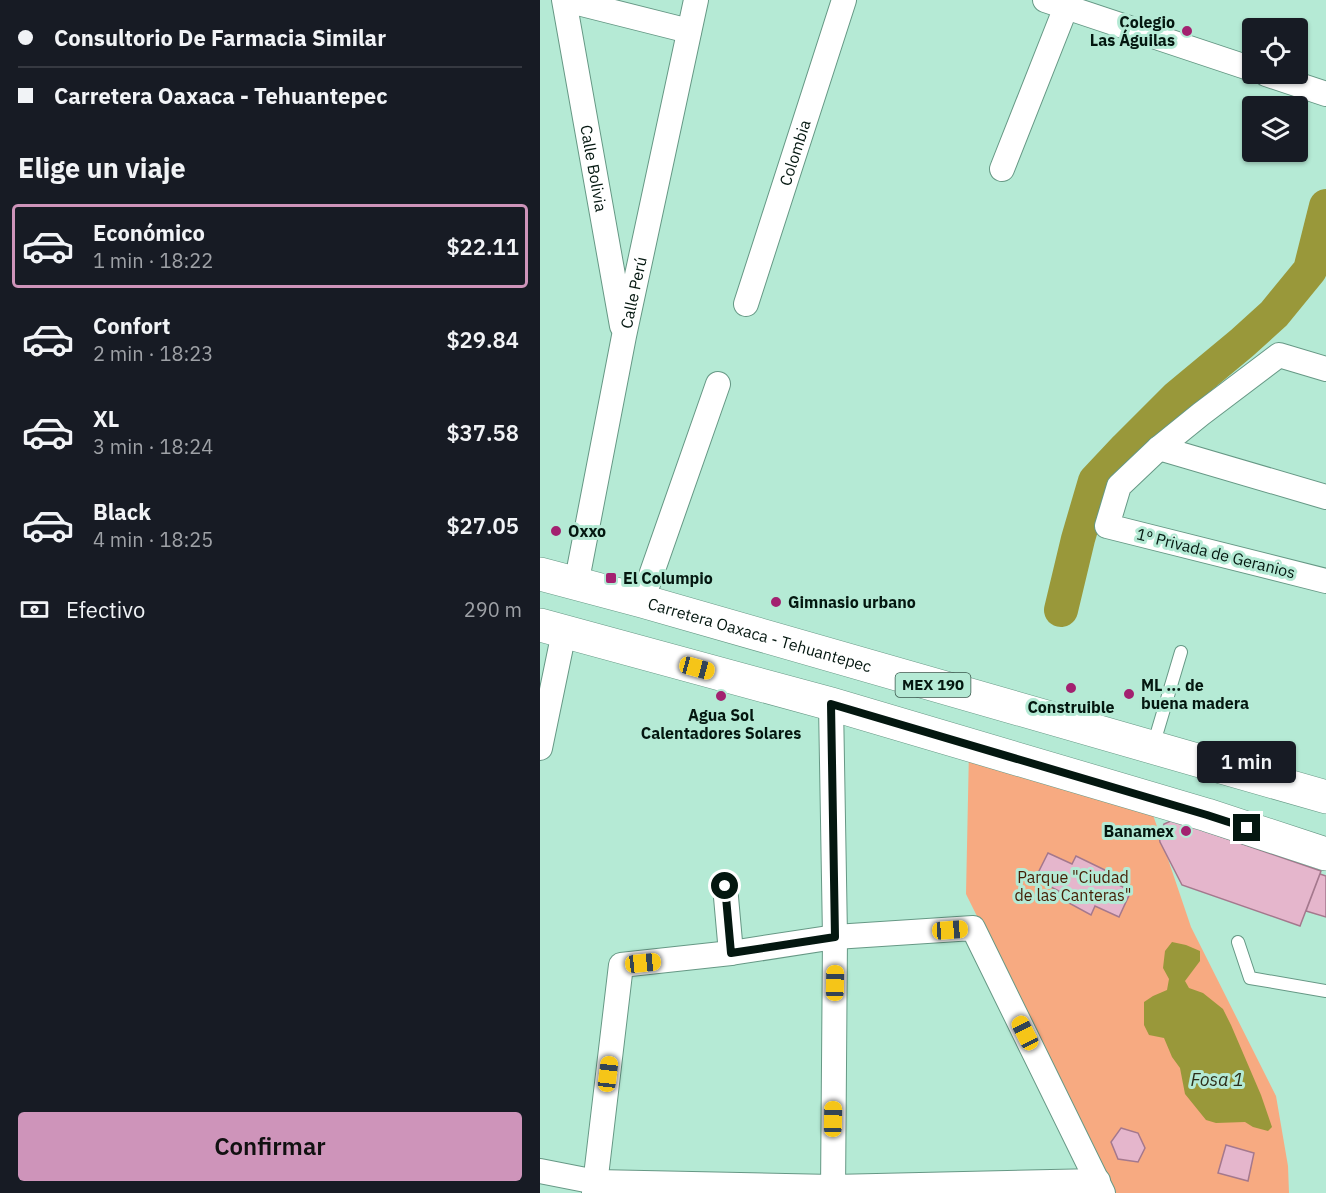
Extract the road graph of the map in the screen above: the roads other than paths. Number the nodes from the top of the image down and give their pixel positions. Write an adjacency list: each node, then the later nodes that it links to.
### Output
1 (565, 0): 5 (street); 11 (street, Calle Bolivia)
2 (696, 0): 5 (street, Calle Perú)
3 (844, 0): 10 (street, Colombia)
4 (1055, 4): 6 (street); 9 (street)
5 (689, 31): 11 (street, Calle Perú)
6 (1242, 66)
7 (1296, 84): 8 (street)
8 (1323, 93)
9 (1002, 169)
10 (746, 304)
11 (624, 336): 18 (street, Calle Perú)
12 (1326, 369): 14 (street)
13 (718, 384): 19 (street)
14 (1159, 448): 15 (street); 17 (street, 1º Privada de Geranios)
15 (1326, 497)
16 (540, 574): 18 (main road, Carretera Oaxaca - Tehuantepec / MEX 190)
17 (1326, 581)
18 (576, 585): 19 (main road, Carretera Oaxaca - Tehuantepec / MEX 190)
19 (642, 601): 23 (main road, Carretera Oaxaca - Tehuantepec / MEX 190)
20 (552, 628): 22 (main road); 24 (street)
21 (1181, 652): 23 (lane)
22 (831, 704): 26 (main road); 28 (street)
23 (1153, 747): 25 (main road, Carretera Oaxaca - Tehuantepec / MEX 190)
24 (540, 748)
25 (1326, 797)
26 (1326, 854)
27 (725, 886): 30 (street)
28 (835, 937): 30 (street); 33 (street); 35 (street)
29 (1238, 942): 31 (lane)
30 (731, 953): 34 (street)
31 (1326, 991)
32 (540, 1172): 34 (street)
33 (1101, 1187): 35 (street)
34 (595, 1188): 35 (street)
35 (833, 1190)

